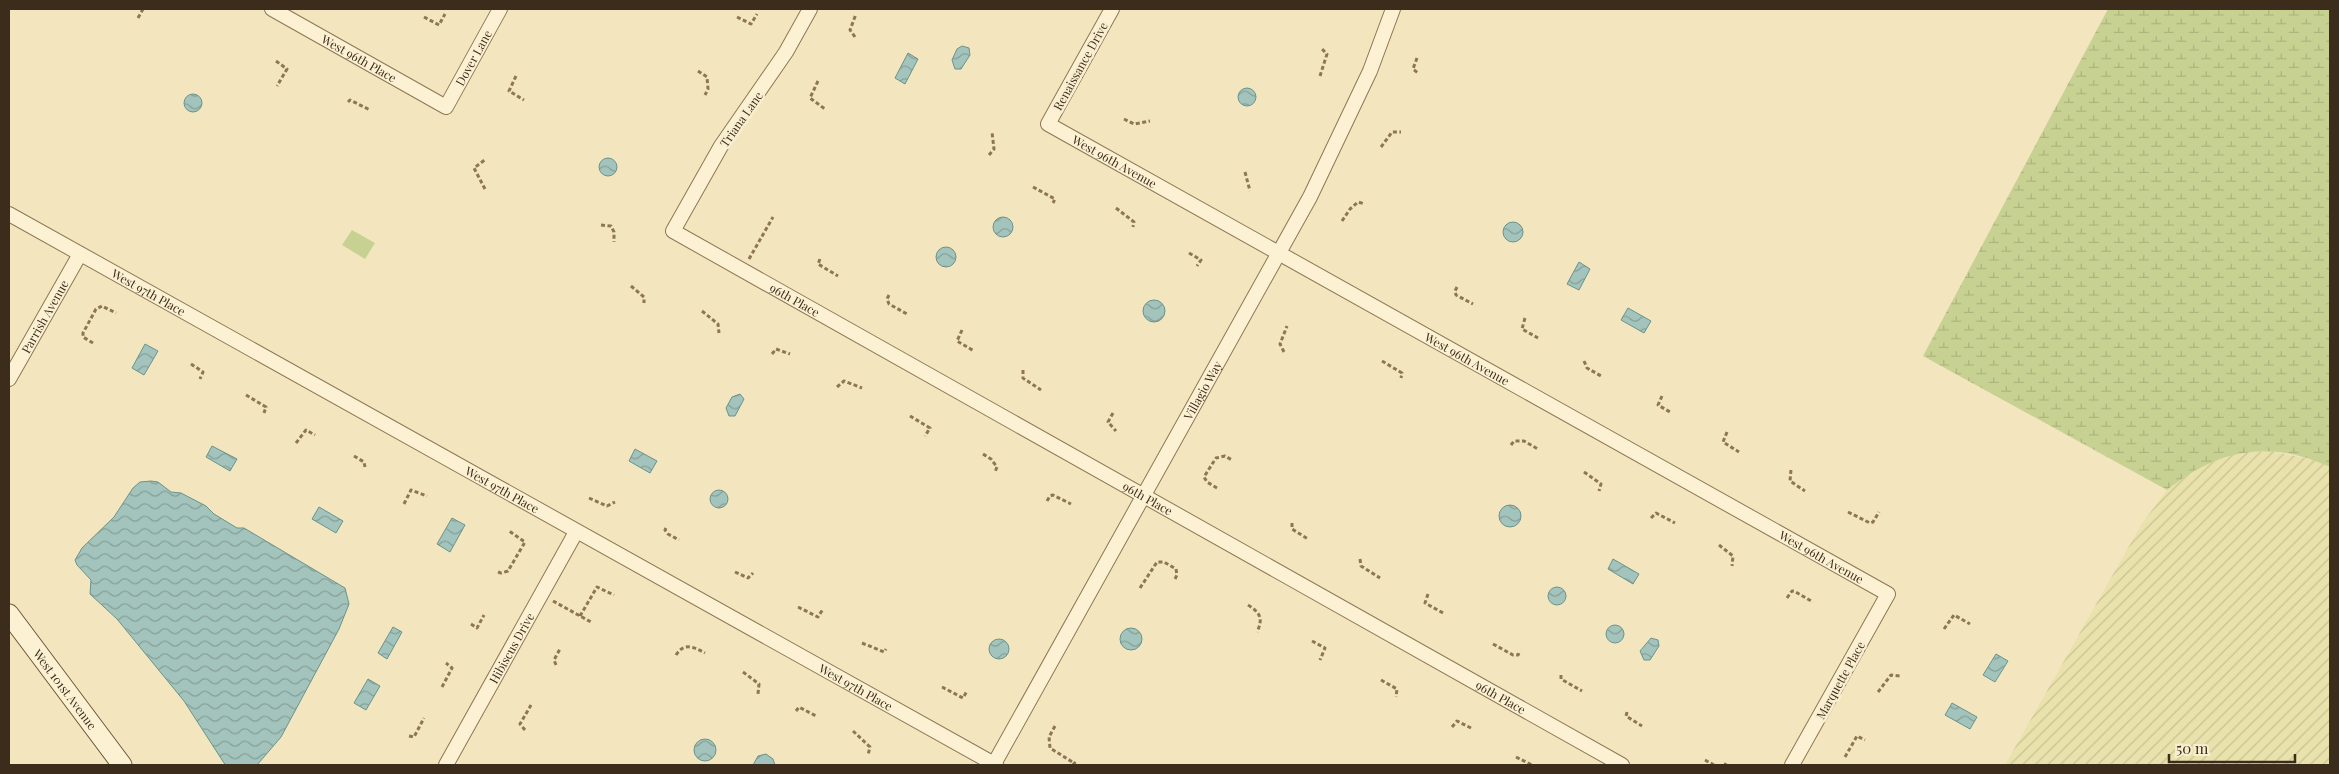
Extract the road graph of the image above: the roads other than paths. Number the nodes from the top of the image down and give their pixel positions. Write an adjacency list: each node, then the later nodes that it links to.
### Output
1 (272, 9): 6 (street, West 96th Place)
2 (500, 9): 6 (street, Dover Lane)
3 (810, 9): 9 (street, Triana Lane)
4 (1112, 9): 7 (street, Renaissance Drive)
5 (1394, 9): 10 (street, Villagio Way)
6 (446, 107)
7 (1048, 124): 10 (street, West 96th Avenue)
8 (9, 214): 11 (street, West 97th Place)
9 (673, 231): 13 (street, 96th Place)
10 (1280, 252): 13 (street, Villagio Way); 15 (street, West 96th Avenue)
11 (80, 254): 12 (street, Parrish Avenue); 14 (street, West 97th Place)
12 (9, 379)
13 (1144, 496): 19 (street, Villagio Way); 20 (street, 96th Place)
14 (576, 532): 18 (street, Hibiscus Drive); 19 (street, West 97th Place)
15 (1888, 594): 21 (street, Marquette Place)
16 (9, 614): 17 (street, West 101st Avenue)
17 (122, 765)
18 (446, 765)
19 (995, 765)
20 (1622, 765)
21 (1792, 765)

